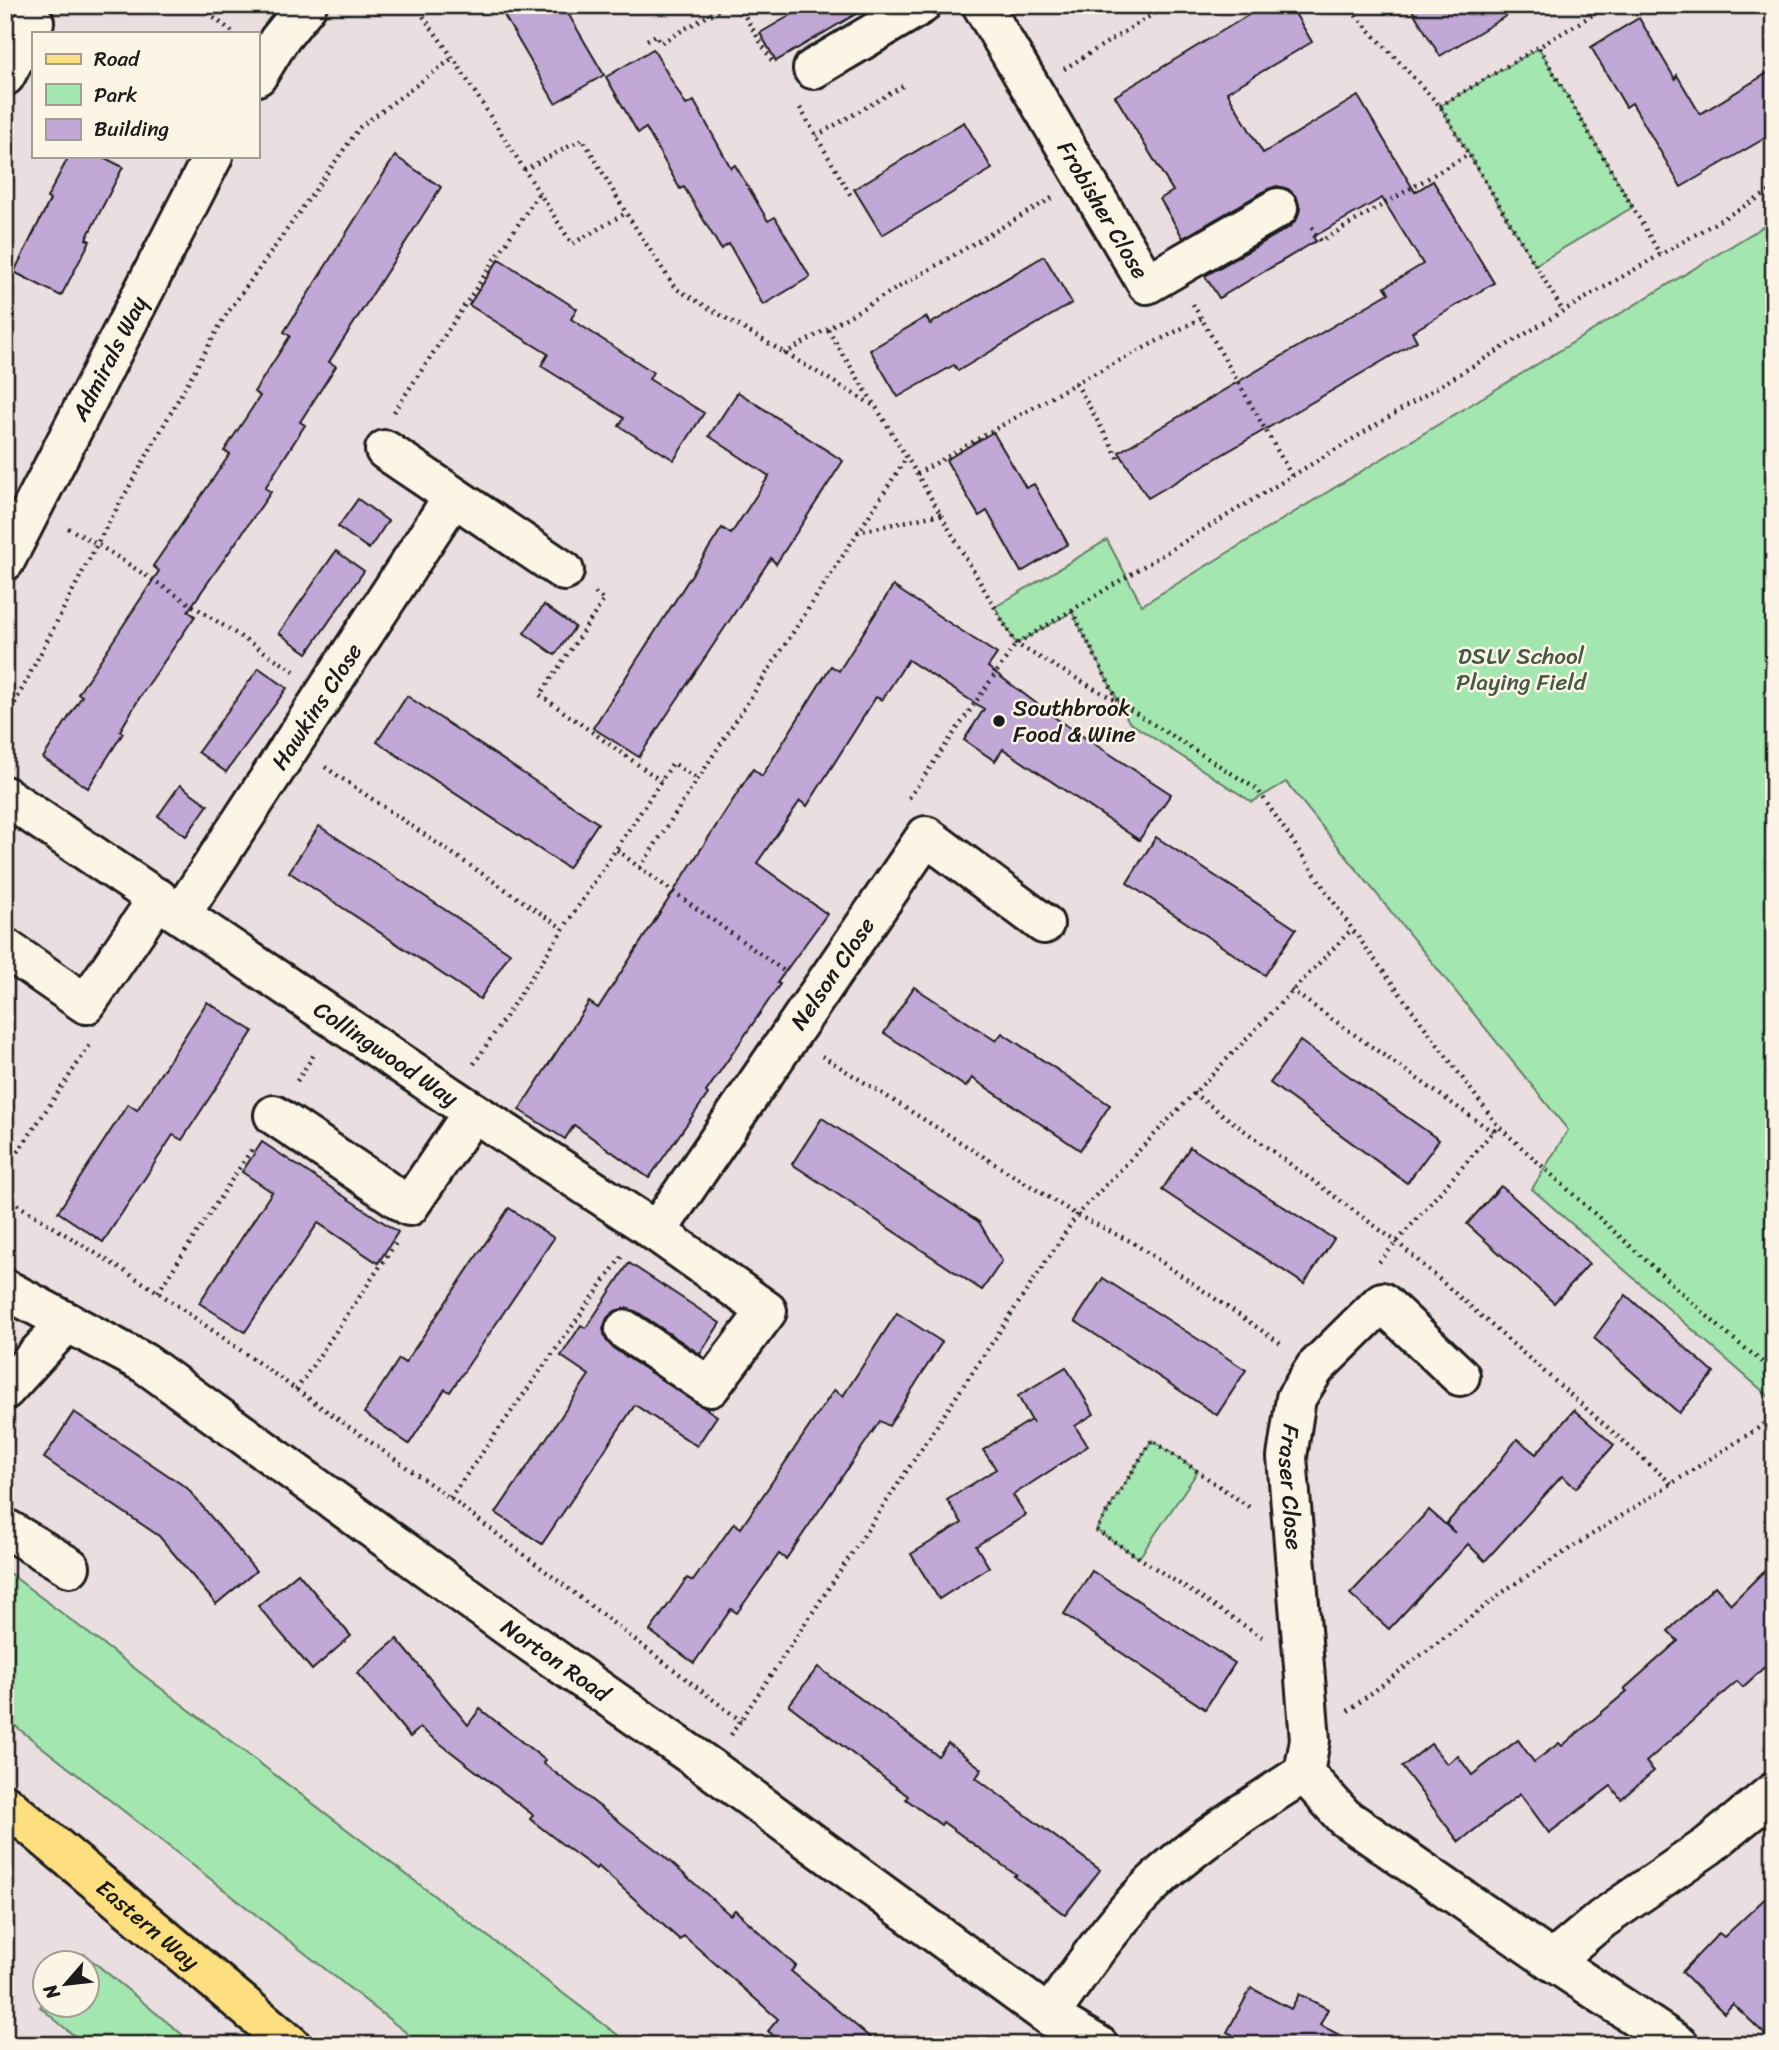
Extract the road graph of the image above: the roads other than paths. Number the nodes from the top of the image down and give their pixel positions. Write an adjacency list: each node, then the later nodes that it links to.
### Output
1 (307, 5): 6 (street)
2 (921, 5): 5 (street)
3 (982, 5): 9 (street, Frobisher Close)
4 (34, 22): 7 (street)
5 (813, 69)
6 (259, 73)
7 (5, 76)
8 (212, 158): 12 (street, Admirals Way)
9 (1278, 208)
10 (384, 450): 11 (street)
11 (453, 497): 14 (street); 16 (street, Hawkins Close)
12 (18, 502): 13 (street, Admirals Way)
13 (5, 561)
14 (564, 571)
15 (5, 796): 16 (street, Collingwood Way)
16 (169, 906): 18 (street, Hawkins Close); 19 (street, Collingwood Way)
17 (1044, 924): 21 (street, Nelson Close)
18 (5, 948)
19 (463, 1105): 20 (street); 21 (street, Collingwood Way)
20 (274, 1115)
21 (651, 1228): 24 (street, Collingwood Way)
22 (5, 1289): 23 (street, Norton Road)
23 (67, 1322): 26 (street); 33 (street, Norton Road)
24 (625, 1330)
25 (1460, 1376): 29 (street, Fraser Close)
26 (5, 1390)
27 (5, 1528): 28 (street)
28 (70, 1567)
29 (1307, 1756): 32 (street); 33 (street)
30 (1774, 1792): 32 (street)
31 (5, 1804): 34 (main road, Eastern Way)
32 (1552, 1961): 36 (street)
33 (1049, 2016): 35 (street, Norton Road)
34 (291, 2045)
35 (1098, 2045)
36 (1679, 2045)

